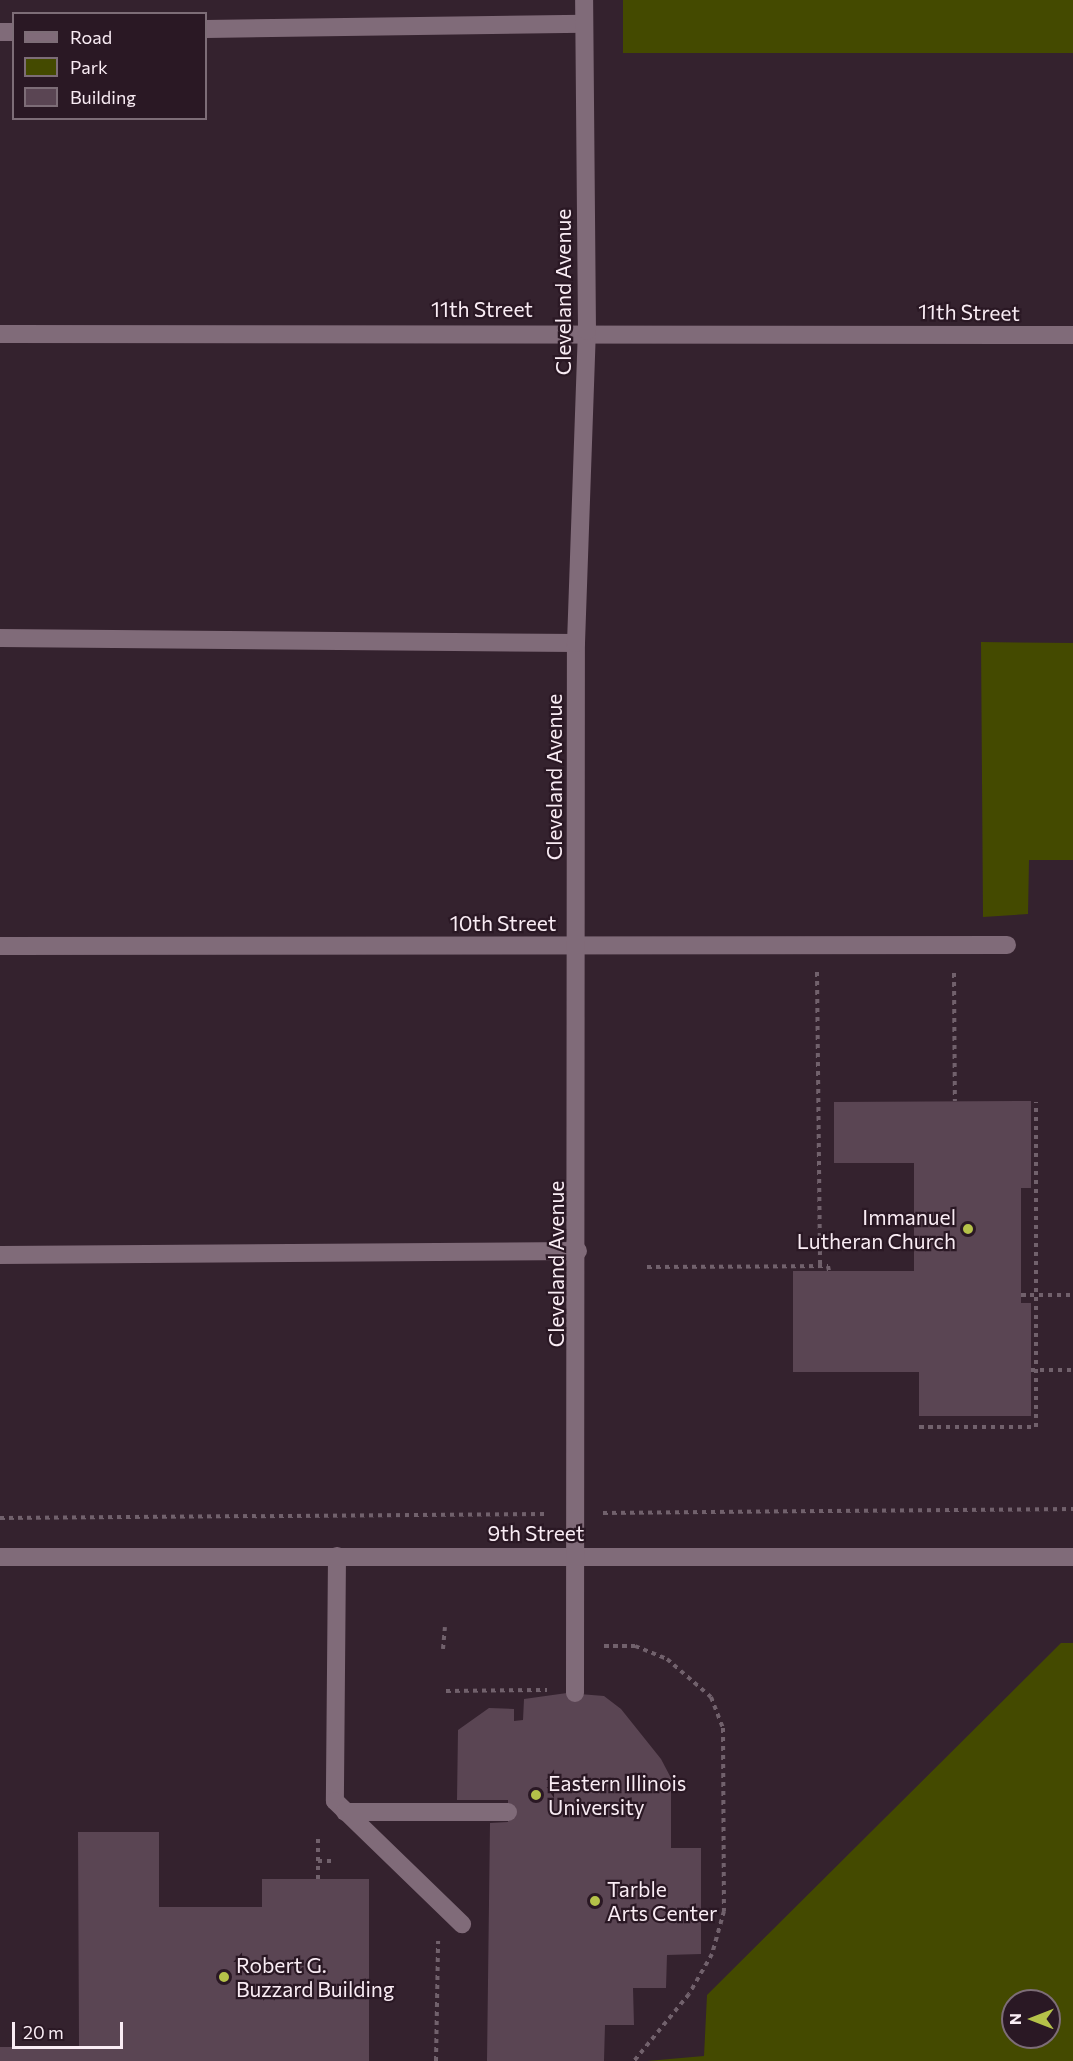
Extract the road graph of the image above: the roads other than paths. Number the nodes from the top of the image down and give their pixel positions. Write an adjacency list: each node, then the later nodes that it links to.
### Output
1 (584, 0): 2 (street, Cleveland Avenue)
2 (584, 24): 3 (street); 4 (street, Cleveland Avenue)
3 (207, 29)
4 (587, 331): 5 (street, 11th Street); 6 (street, 11th Street); 8 (street, Cleveland Avenue)
5 (0, 334)
6 (1073, 335)
7 (0, 638): 8 (street)
8 (576, 643): 9 (street, Cleveland Avenue)
9 (577, 945): 10 (street, 10th Street); 11 (street, 10th Street); 12 (street, Cleveland Avenue)
10 (1006, 945)
11 (0, 946)
12 (578, 1251): 13 (street); 14 (street, Cleveland Avenue)
13 (0, 1255)
14 (578, 1555): 15 (street, 9th Street); 17 (street, 9th Street); 18 (street, Cleveland Avenue)
15 (337, 1556): 16 (street, 9th Street); 19 (street)
16 (0, 1557)
17 (1073, 1557)
18 (575, 1692)
19 (345, 1812): 20 (street); 21 (street)
20 (508, 1812)
21 (462, 1924)

